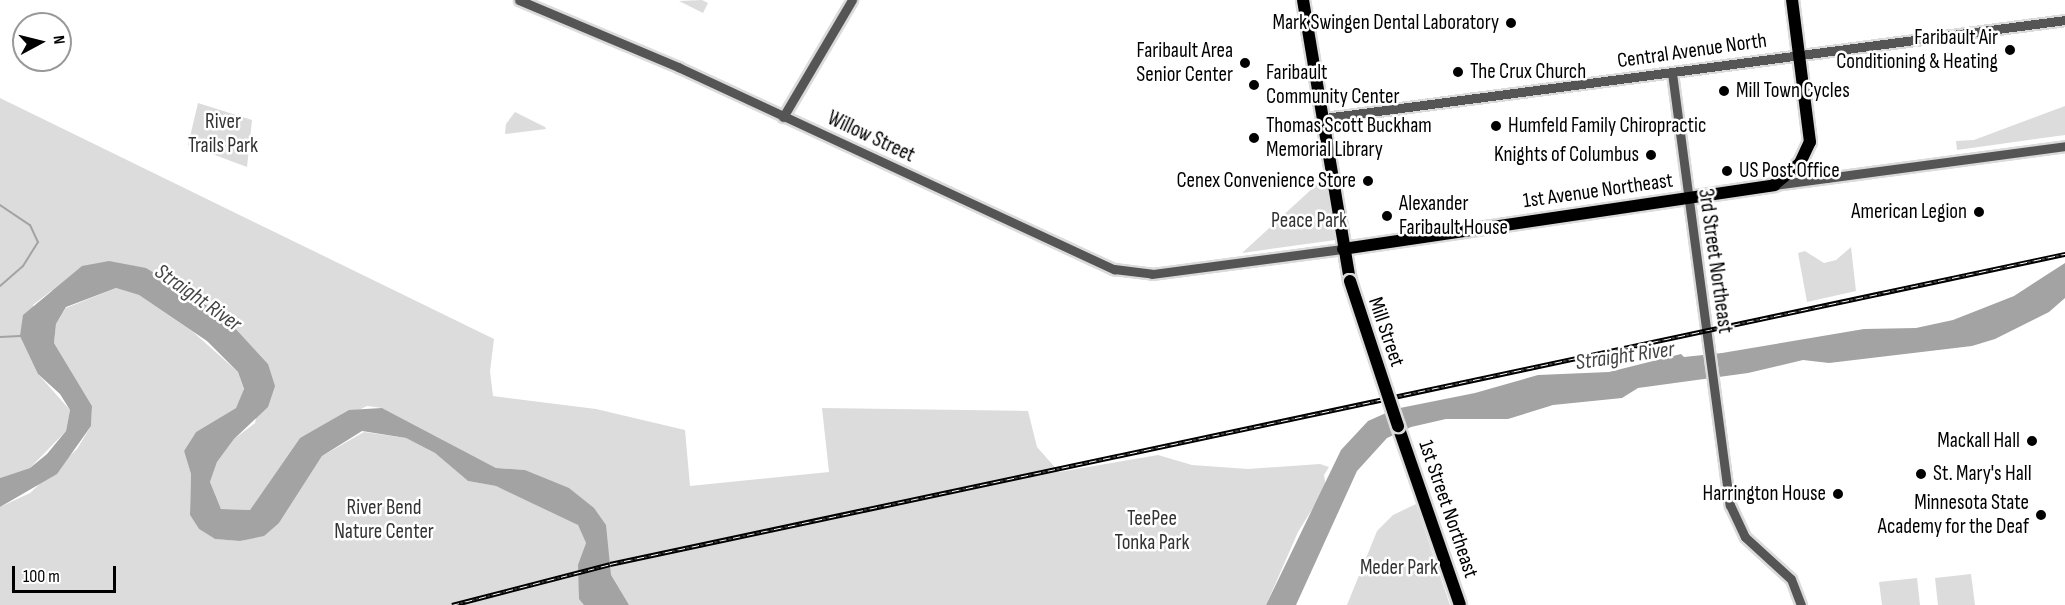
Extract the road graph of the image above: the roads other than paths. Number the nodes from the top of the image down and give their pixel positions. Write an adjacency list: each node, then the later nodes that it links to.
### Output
1 (519, 0): 8 (street, Willow Street)
2 (852, 0): 8 (street)
3 (1303, 0): 9 (main road, Mill Street)
4 (1792, 0): 6 (main road)
5 (2065, 20): 6 (street, Central Avenue North)
6 (1799, 55): 7 (street, Central Avenue North); 11 (main road)
7 (1672, 73): 9 (street, Central Avenue North); 14 (street, 3rd Street Northeast)
8 (783, 117): 16 (street, Willow Street)
9 (1324, 118): 15 (main road, Mill Street)
10 (2065, 146): 12 (street, 1st Avenue Northeast)
11 (1800, 163): 12 (street); 13 (main road)
12 (1832, 179): 13 (street, 1st Avenue Northeast)
13 (1774, 185): 14 (main road, 1st Avenue Northeast)
14 (1688, 197): 15 (main road, 1st Avenue Northeast); 19 (street, 3rd Street Northeast)
15 (1343, 249): 16 (street, 1st Avenue Northeast); 17 (main road, Mill Street, bridge)
16 (1213, 264)
17 (1398, 426): 18 (main road, 1st Street Northeast)
18 (1460, 605)
19 (1801, 605)

